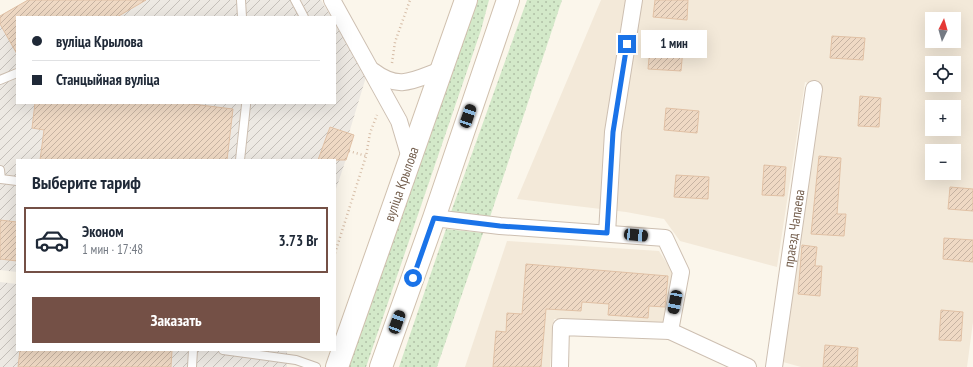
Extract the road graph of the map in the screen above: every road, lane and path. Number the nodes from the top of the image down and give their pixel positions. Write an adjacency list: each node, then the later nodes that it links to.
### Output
1 (242, 0): 8 (lane)
2 (295, 0): 9 (lane)
3 (332, 0): 13 (street)
4 (410, 0): 13 (path)
5 (466, 0): 10 (main road, вуліца Крылова)
6 (508, 0): 22 (main road)
7 (634, 0): 23 (street)
8 (242, 16)
9 (303, 16)
10 (441, 70): 13 (street); 18 (main road, вуліца Крылова)
11 (16, 73): 12 (lane)
12 (0, 80)
13 (387, 87): 17 (path); 18 (street)
14 (814, 89): 34 (street, праезд Чапаева)
15 (248, 104): 19 (lane)
16 (349, 151): 17 (path)
17 (366, 156): 24 (path)
18 (410, 158): 30 (main road, вуліца Крылова)
19 (240, 159)
20 (0, 170): 21 (lane)
21 (16, 181)
22 (434, 218): 23 (street); 31 (main road)
23 (607, 233): 25 (street)
24 (336, 250)
25 (670, 331): 32 (street); 33 (street)
26 (193, 351): 28 (lane)
27 (230, 351): 29 (lane)
28 (192, 367)
29 (316, 367)
30 (337, 367)
31 (381, 367)
32 (560, 367)
33 (748, 367)
34 (774, 367)

